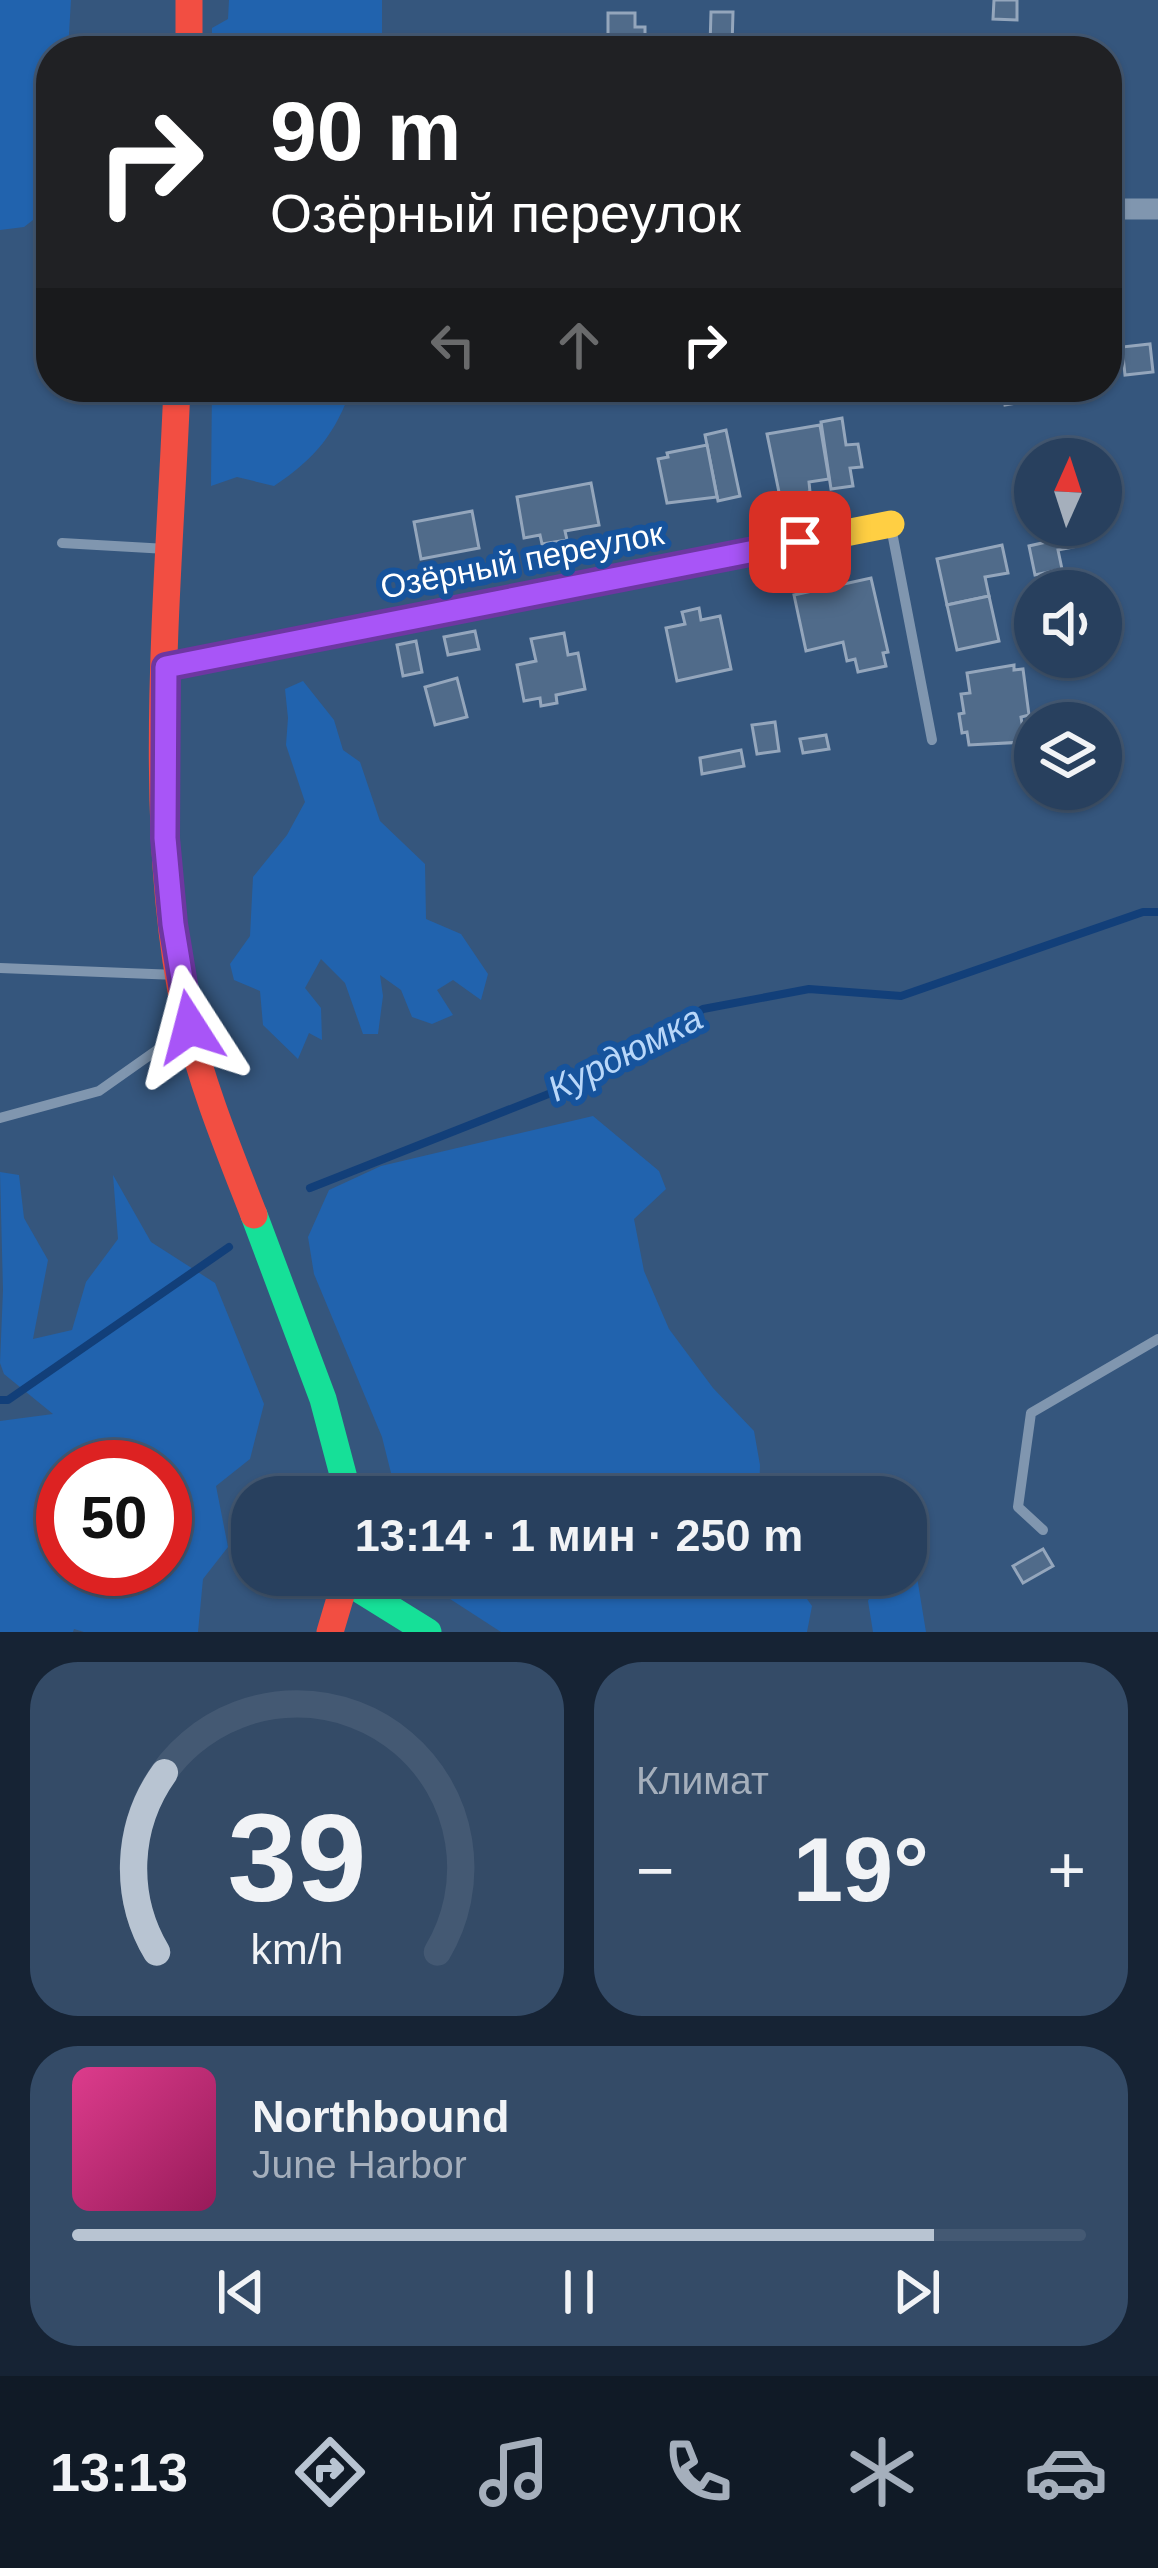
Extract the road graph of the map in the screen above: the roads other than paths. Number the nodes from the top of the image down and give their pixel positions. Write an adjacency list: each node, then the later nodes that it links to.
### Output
1 (189, 0): 2 (main road)
2 (189, 36)
3 (1122, 209): 4 (street)
4 (1158, 209)
5 (177, 402): 8 (main road)
6 (890, 524): 9 (main road, Озёрный переулок); 10 (lane)
7 (62, 543): 8 (lane)
8 (172, 549): 9 (main road)
9 (166, 667): 12 (main road)
10 (932, 740)
11 (0, 968): 12 (lane)
12 (182, 975): 13 (main road)
13 (190, 1027): 14 (lane); 16 (main road)
14 (0, 1118)
15 (1158, 1339): 17 (lane)
16 (345, 1476)
17 (1043, 1530)
18 (340, 1596): 20 (main road)
19 (373, 1596): 21 (main road)
20 (329, 1632)
21 (428, 1632)

